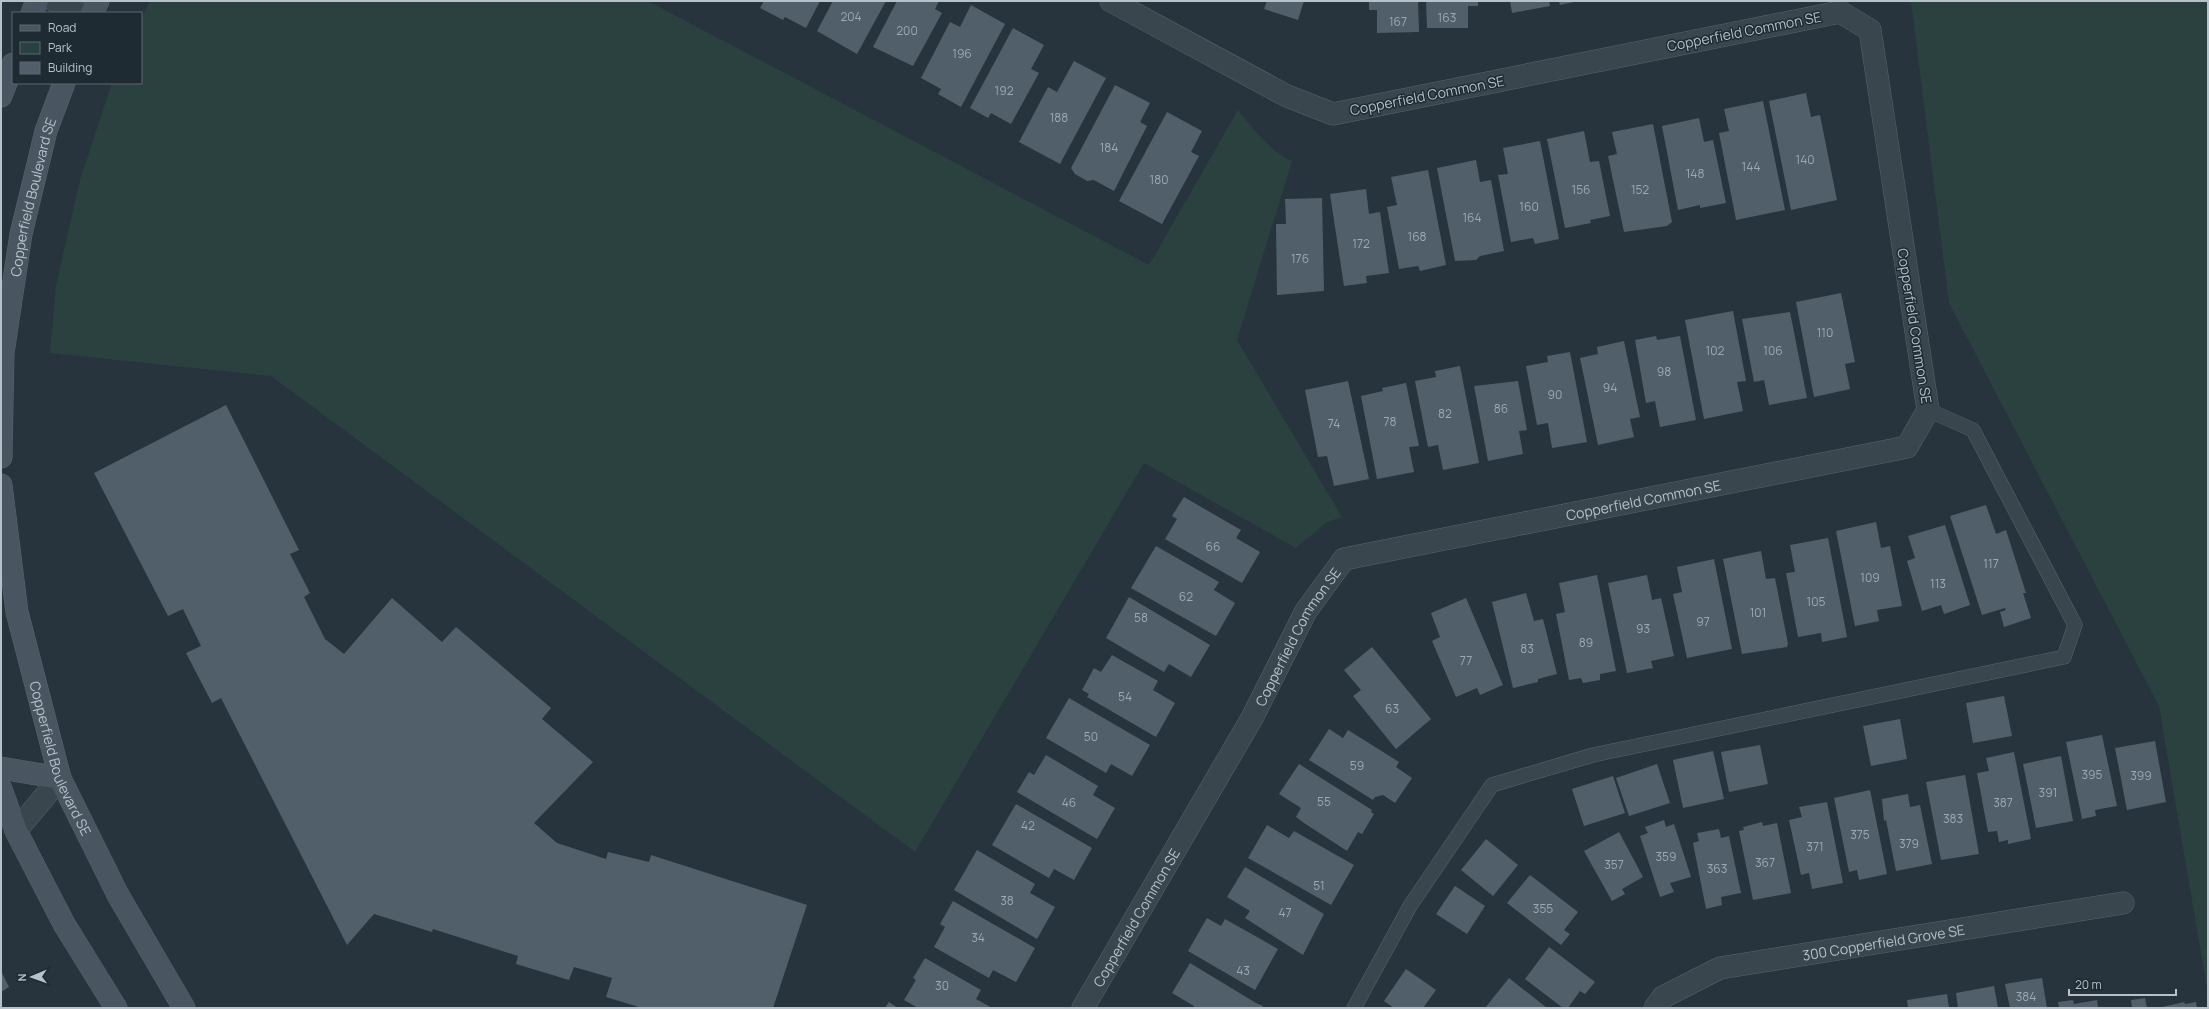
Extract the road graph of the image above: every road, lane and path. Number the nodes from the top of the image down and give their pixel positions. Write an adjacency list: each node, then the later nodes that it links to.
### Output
1 (37, 1): 5 (street)
2 (55, 1): 6 (street)
3 (98, 1): 7 (street)
4 (1111, 1): 11 (street, Copperfield Common SE)
5 (32, 12)
6 (77, 12)
7 (92, 12)
8 (12, 67): 10 (street)
9 (64, 84): 12 (street, Copperfield Boulevard SE)
10 (1, 96)
11 (1928, 410): 21 (street, Copperfield Common SE); 22 (lane)
12 (1, 457)
13 (1, 485): 15 (street, Copperfield Boulevard SE)
14 (1, 768): 15 (street)
15 (60, 778): 17 (street); 20 (street, Copperfield Boulevard SE)
16 (1, 789): 17 (street)
17 (8, 834): 19 (street)
18 (2123, 903): 23 (street, 300 Copperfield Grove SE)
19 (116, 1008)
20 (184, 1008)
21 (1083, 1008)
22 (1354, 1008)
23 (1655, 1008)

